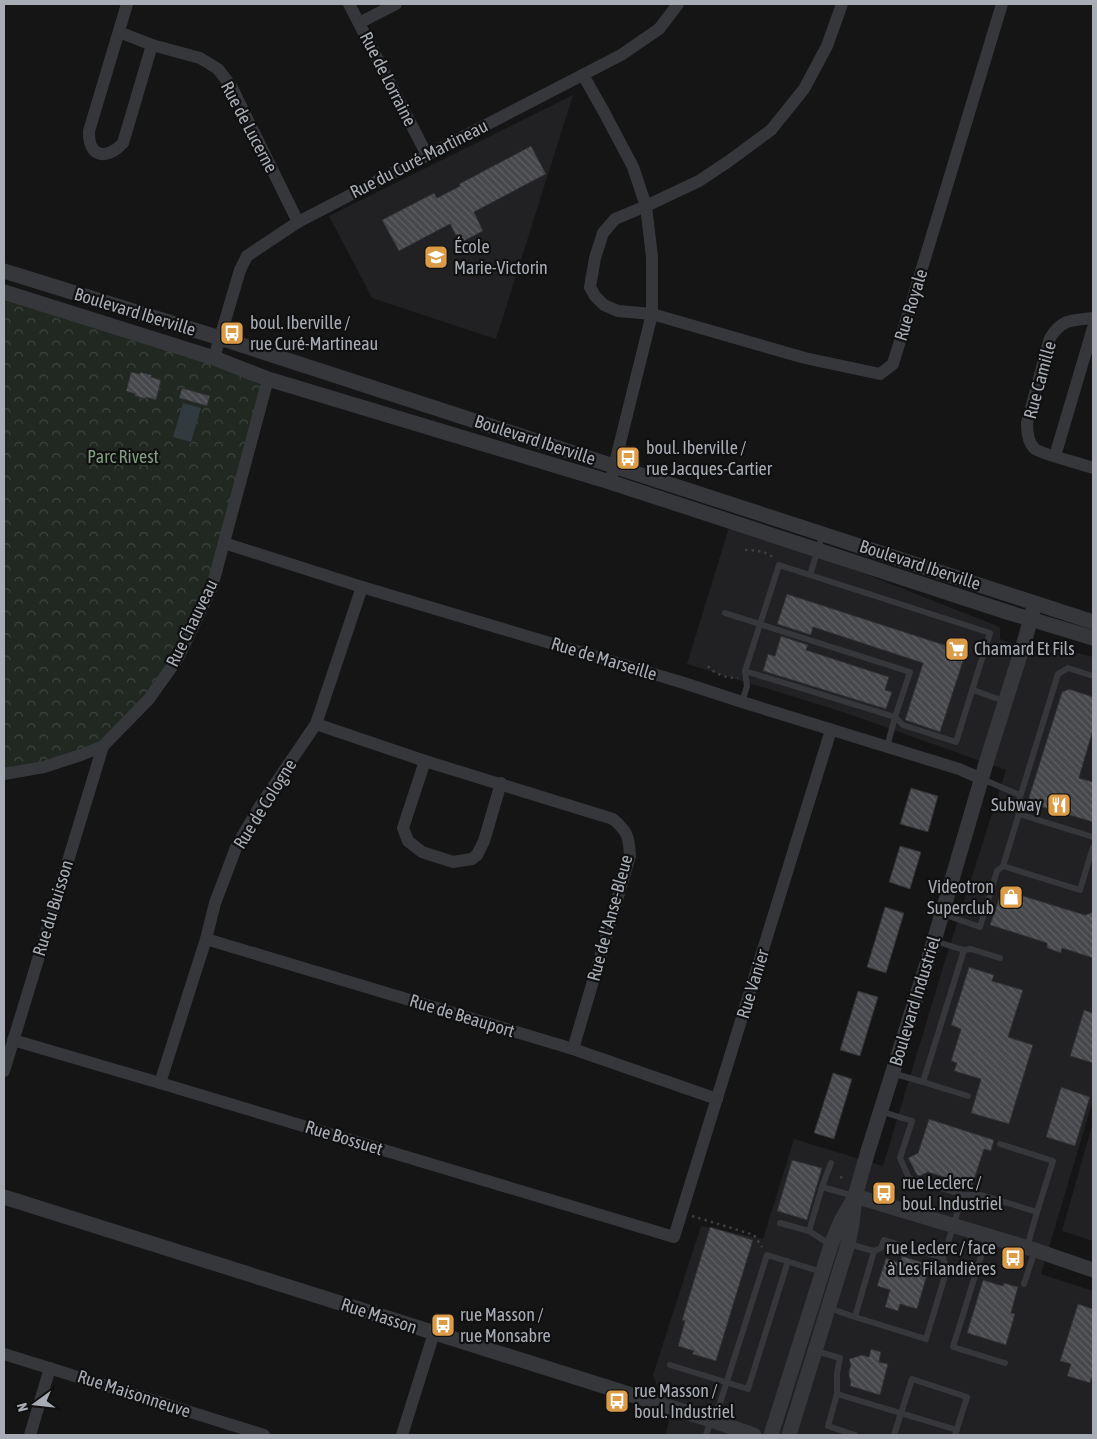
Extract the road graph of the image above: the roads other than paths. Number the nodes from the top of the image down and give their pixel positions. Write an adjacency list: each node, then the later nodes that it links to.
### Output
1 (127, 4): 8 (street)
2 (349, 4): 7 (street, Rue de Lorraine)
3 (396, 4): 7 (street)
4 (678, 4): 10 (street, Rue du Curé-Martineau)
5 (842, 4): 12 (street)
6 (1002, 4): 16 (street, Rue Royale)
7 (359, 23): 11 (street, Rue de Lorraine)
8 (119, 32): 9 (street, Rue de Lucerne); 9 (street)
9 (152, 44): 13 (street, Rue de Lucerne)
10 (583, 75): 11 (street, Rue du Curé-Martineau); 12 (street)
11 (427, 155): 13 (street, Rue du Curé-Martineau)
12 (646, 206): 16 (street); 16 (street)
13 (298, 222): 19 (street, Rue du Curé-Martineau)
14 (4, 271): 19 (street, Boulevard Iberville)
15 (4, 292): 20 (street, Boulevard Iberville)
16 (652, 314): 23 (street)
17 (1093, 318): 22 (street, Rue Camille)
18 (1093, 328): 22 (street, Rue Camille)
19 (220, 338): 20 (street, Rue du Curé-Martineau); 23 (street, Boulevard Iberville)
20 (214, 358): 21 (street, Boulevard Iberville)
21 (268, 379): 25 (street, Boulevard Iberville); 27 (street, Rue Chauveau)
22 (1055, 456): 24 (street, Rue Camille)
23 (615, 466): 25 (street); 26 (street, Boulevard Iberville)
24 (1093, 468)
25 (610, 482): 28 (street, Boulevard Iberville)
26 (823, 533): 28 (lane); 31 (street, Boulevard Iberville)
27 (224, 543): 30 (street, Rue de Marseille); 45 (street, Rue Chauveau)
28 (818, 549): 29 (lane); 33 (street, Boulevard Iberville)
29 (810, 575): 35 (lane); 39 (lane)
30 (362, 587): 40 (street, Rue de Marseille); 43 (street, Rue de Cologne)
31 (1035, 604): 33 (street, Boulevard Industriel); 34 (street, Boulevard Iberville)
32 (725, 613): 35 (lane)
33 (1031, 618): 36 (street, Boulevard Iberville); 41 (street, Boulevard Industriel)
34 (1093, 622)
35 (760, 624): 37 (lane); 42 (lane)
36 (1093, 638)
37 (746, 675): 40 (lane); 42 (lane)
38 (1093, 676): 51 (lane)
39 (973, 690): 41 (lane); 42 (lane)
40 (742, 702): 44 (street, Rue de Marseille)
41 (1005, 702): 49 (street, Boulevard Industriel)
42 (895, 718): 46 (lane)
43 (316, 724): 47 (street, Rue de l'Anse-Bleue); 57 (street, Rue de Cologne)
44 (831, 730): 46 (street, Rue de Marseille); 68 (street, Rue Vanier)
45 (103, 746): 48 (street, Rue Chauveau); 61 (street, Rue du Buisson)
46 (886, 747): 49 (street, Rue de Marseille)
47 (425, 761): 50 (street, Rue de l'Anse-Bleue); 50 (street)
48 (4, 774)
49 (982, 779): 51 (lane); 56 (street, Boulevard Industriel)
50 (501, 783): 62 (street, Rue de l'Anse-Bleue)
51 (1020, 794): 52 (lane)
52 (1018, 814): 53 (lane); 55 (lane)
53 (1093, 837)
54 (1093, 847): 55 (lane)
55 (1003, 866): 56 (lane)
56 (942, 914): 58 (street, Boulevard Industriel)
57 (206, 939): 62 (street, Rue de Beauport); 66 (street, Rue de Cologne)
58 (934, 940): 59 (lane); 64 (street, Boulevard Industriel)
59 (964, 950): 60 (lane); 65 (lane)
60 (1000, 958)
61 (13, 1040): 63 (street, Rue du Buisson); 66 (street, Rue Bossuet)
62 (573, 1049): 68 (street, Rue de Beauport)
63 (4, 1071)
64 (892, 1073): 65 (lane); 69 (street, Boulevard Industriel)
65 (924, 1082): 67 (lane)
66 (160, 1083): 81 (street, Rue Bossuet)
67 (968, 1096)
68 (717, 1099): 81 (street, Rue Vanier)
69 (880, 1111): 73 (lane); 74 (street, Boulevard Industriel)
70 (1000, 1144): 76 (lane)
71 (831, 1163): 72 (lane)
72 (822, 1187): 74 (lane); 79 (lane)
73 (963, 1195): 76 (lane); 78 (lane)
74 (855, 1196): 78 (street); 82 (street, Boulevard Industriel); 83 (street, Boulevard Industriel)
75 (4, 1197): 93 (street, Rue Masson)
76 (1037, 1212): 84 (lane)
77 (780, 1223): 79 (lane)
78 (954, 1225): 80 (street); 86 (lane)
79 (809, 1231): 83 (lane)
80 (988, 1236): 84 (street); 96 (lane)
81 (674, 1237)
82 (848, 1244): 85 (lane); 91 (street, Boulevard Industriel)
83 (831, 1245): 89 (street, Boulevard Industriel)
84 (1031, 1249): 88 (street); 90 (lane)
85 (874, 1252): 86 (lane); 92 (lane)
86 (943, 1258): 92 (lane)
87 (788, 1261): 89 (lane); 99 (lane); 99 (lane)
88 (1093, 1270)
89 (823, 1272): 109 (street, Boulevard Industriel)
90 (1024, 1284)
91 (828, 1308): 92 (lane); 94 (street, Boulevard Industriel)
92 (855, 1317)
93 (434, 1333): 102 (street, Rue Masson); 106 (street)
94 (815, 1350): 100 (lane); 110 (street, Boulevard Industriel)
95 (4, 1354): 98 (street, Rue Maisonneuve)
96 (1005, 1363)
97 (670, 1365): 99 (lane)
98 (50, 1368): 104 (street); 105 (street, Rue Maisonneuve)
99 (727, 1382): 102 (lane)
100 (838, 1394): 101 (lane); 111 (lane)
101 (901, 1414): 103 (lane); 103 (lane); 112 (lane)
102 (711, 1420): 107 (lane); 108 (street, Rue Masson)
103 (956, 1433)
104 (30, 1435)
105 (264, 1435)
106 (402, 1435)
107 (706, 1435)
108 (754, 1435)
109 (771, 1435)
110 (789, 1435)
111 (855, 1435)
112 (894, 1435)

